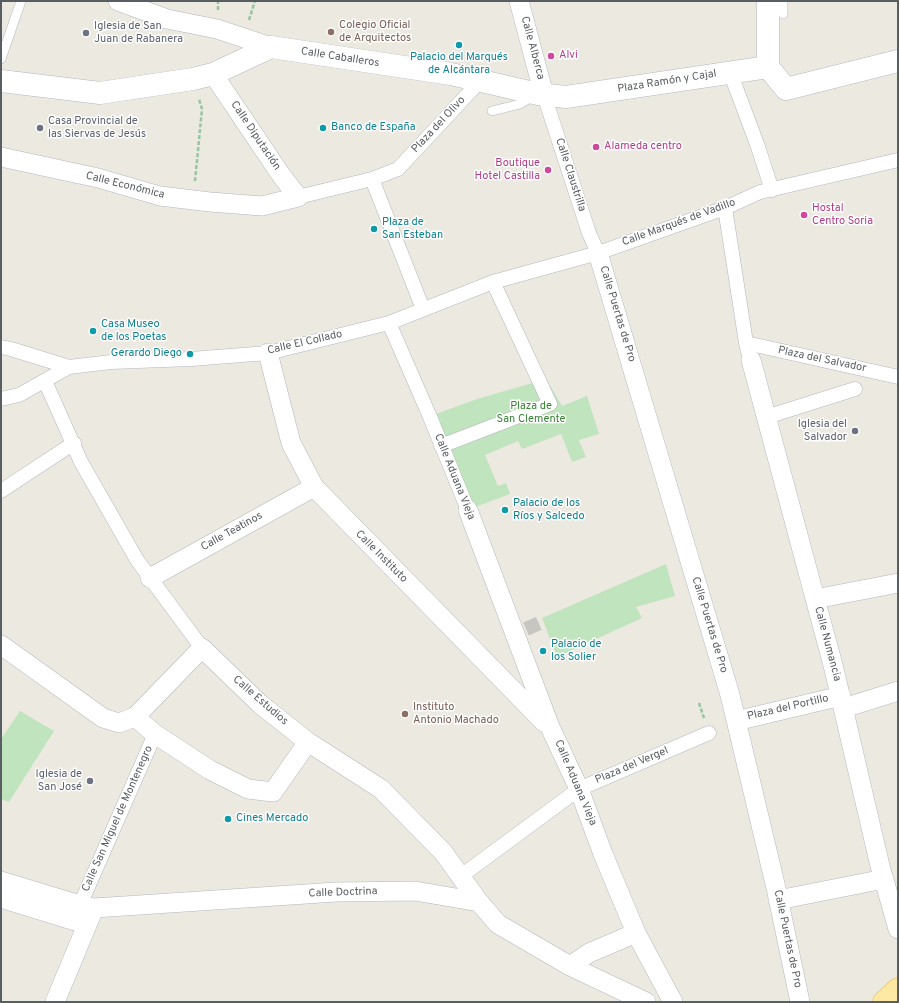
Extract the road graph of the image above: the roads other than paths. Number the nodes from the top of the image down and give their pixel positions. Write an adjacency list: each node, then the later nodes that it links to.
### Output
1 (21, 1): 7 (lane)
2 (118, 1): 6 (street, Calle Caballeros)
3 (520, 1): 14 (street, Calle Alberca)
4 (784, 1): 5 (lane)
5 (776, 7): 9 (street)
6 (271, 47): 11 (street); 13 (street, Calle Caballeros)
7 (1, 59)
8 (898, 61): 9 (street)
9 (768, 67): 10 (street, Plaza Ramón y Cajal)
10 (730, 72): 15 (street, Plaza Ramón y Cajal); 21 (street)
11 (209, 74): 12 (street); 17 (lane); 22 (street, Calle Diputación)
12 (1, 81)
13 (480, 81): 14 (street, Calle Caballeros); 20 (street, Plaza del Olivo)
14 (541, 95): 15 (street, Calle Caballeros); 16 (lane); 24 (street, Calle Claustrilla)
15 (566, 97)
16 (492, 111)
17 (258, 125)
18 (1, 157): 22 (street, Calle Económica)
19 (898, 160): 21 (street, Calle Marqués de Vadillo)
20 (372, 179): 22 (street); 26 (street)
21 (766, 191): 23 (street, Calle Marqués de Vadillo)
22 (298, 197)
23 (725, 208): 24 (street, Calle Marqués de Vadillo); 29 (street)
24 (598, 253): 25 (street, Calle El Collado); 50 (street, Calle Puertas de Pro)
25 (493, 282): 26 (street, Calle El Collado); 38 (street)
26 (423, 309): 27 (street, Calle El Collado)
27 (389, 323): 30 (street, Calle El Collado); 38 (street, Calle Aduana Vieja)
28 (1, 348): 31 (street, Calle El Collado)
29 (748, 352): 32 (street, Plaza del Salvador); 36 (street, Calle Numancia)
30 (268, 353): 31 (street, Calle El Collado); 39 (street, Calle Instituto)
31 (69, 367): 33 (street)
32 (898, 377)
33 (45, 381): 35 (street); 37 (street, Calle Estudios)
34 (855, 389): 36 (street)
35 (1, 399)
36 (766, 417): 44 (street, Calle Numancia)
37 (74, 443): 40 (street); 42 (street, Calle Estudios)
38 (441, 446): 41 (street, Calle Aduana Vieja)
39 (314, 487): 42 (street, Calle Teatinos); 51 (street, Calle Instituto)
40 (1, 491)
41 (468, 510): 51 (street, Calle Aduana Vieja)
42 (150, 578): 46 (street, Calle Estudios)
43 (898, 582): 44 (street)
44 (816, 599): 48 (street, Calle Numancia)
45 (1, 645): 49 (street)
46 (202, 648): 49 (street); 54 (street, Calle Estudios)
47 (898, 691): 48 (street, Plaza del Portillo)
48 (842, 702): 50 (street, Plaza del Portillo); 56 (street, Calle Numancia)
49 (135, 717): 53 (street)
50 (736, 721): 60 (street, Calle Puertas de Pro)
51 (550, 727): 55 (street, Calle Aduana Vieja)
52 (709, 733): 55 (street, Plaza del Vergel)
53 (155, 734): 54 (street); 62 (street, Calle San Miguel de Montenegro)
54 (308, 742): 57 (street, Calle Estudios)
55 (579, 789): 57 (street, Plaza del Vergel); 64 (street, Calle Aduana Vieja)
56 (882, 872): 60 (street); 63 (street, Calle Numancia)
57 (461, 876): 61 (street, Calle Estudios)
58 (1, 880): 62 (street, Calle Doctrina)
59 (1, 898): 62 (street)
60 (778, 900): 70 (street, Calle Puertas de Pro)
61 (480, 902): 62 (street, Calle Doctrina); 65 (street)
62 (87, 907): 67 (street)
63 (898, 928)
64 (636, 933): 65 (street); 69 (street, Calle Aduana Vieja)
65 (570, 966): 68 (street)
66 (898, 989): 71 (main road)
67 (55, 1002)
68 (646, 1002)
69 (673, 1002)
70 (800, 1002)
71 (884, 1002)

